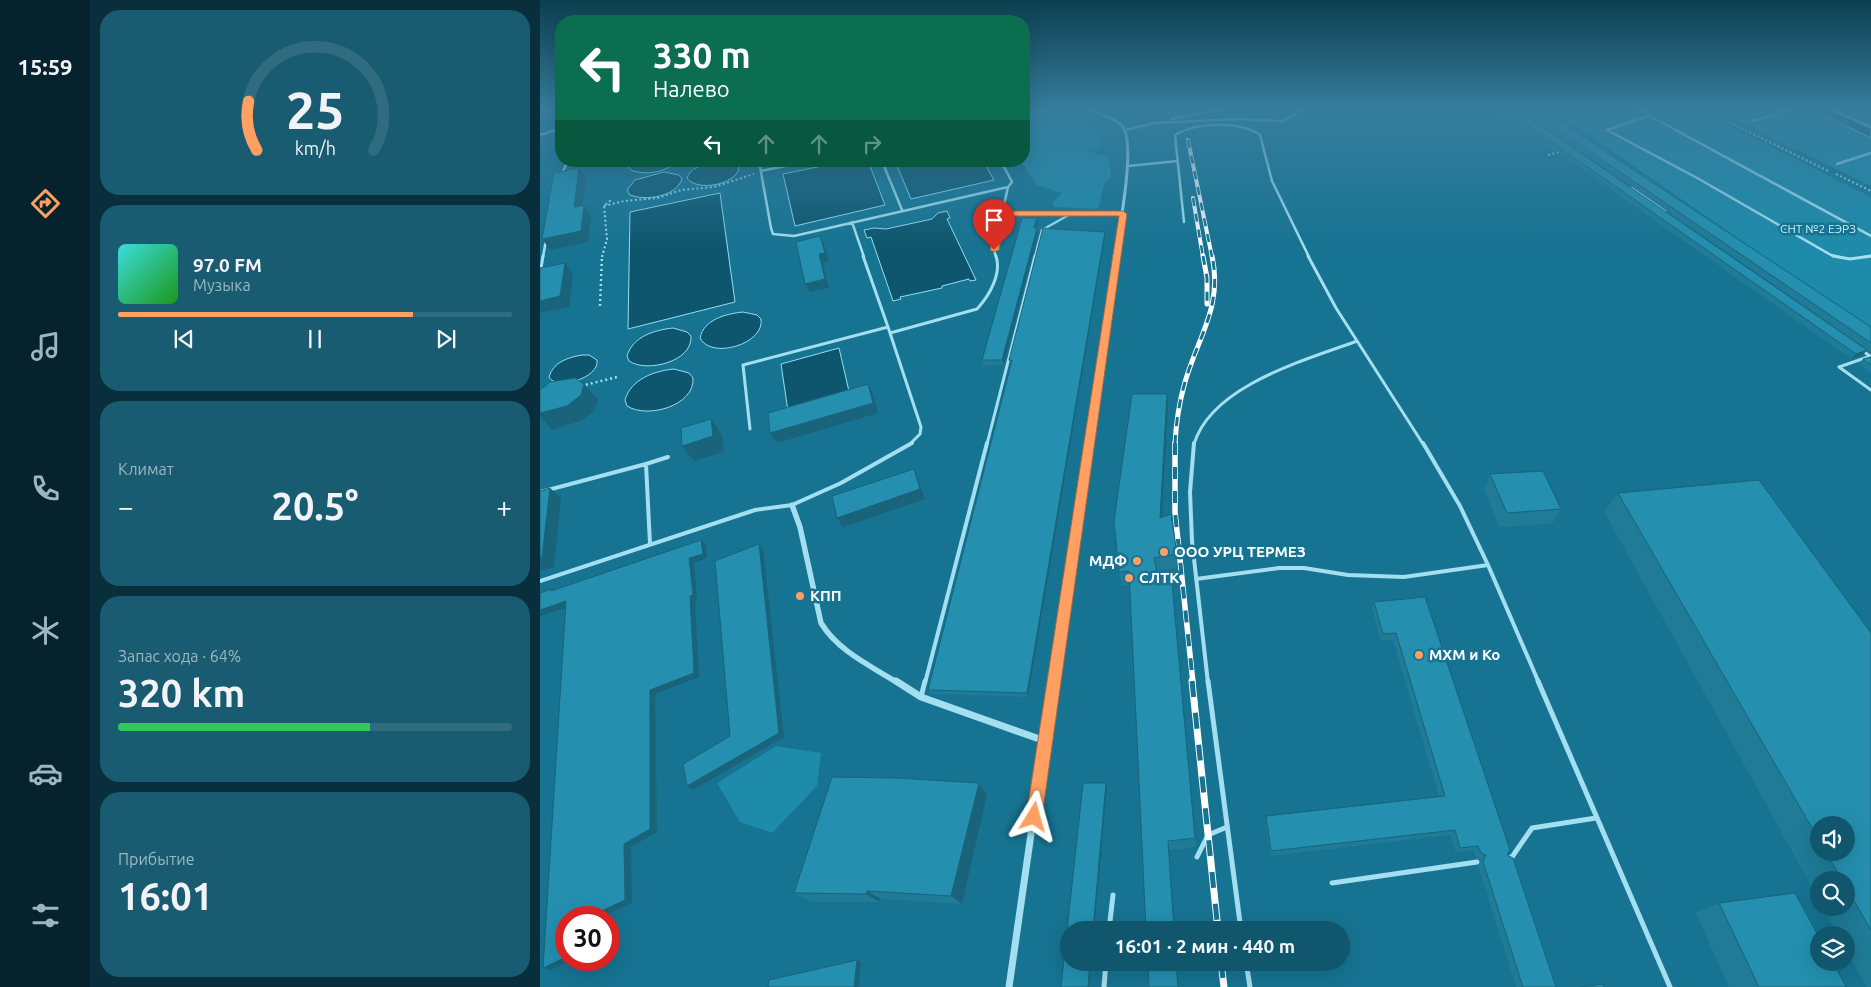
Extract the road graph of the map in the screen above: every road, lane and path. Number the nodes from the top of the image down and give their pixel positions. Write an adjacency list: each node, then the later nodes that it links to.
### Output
1 (1127, 156): 10 (street)
2 (1177, 156): 8 (lane)
3 (1265, 156): 37 (lane)
4 (1656, 156): 32 (lane)
5 (1725, 156): 31 (lane)
6 (1799, 156): 20 (path)
7 (1862, 156): 9 (lane)
8 (1177, 161): 10 (lane); 29 (lane)
9 (1837, 164)
10 (1128, 166): 26 (street)
11 (565, 167): 17 (lane)
12 (760, 167): 16 (lane)
13 (783, 167): 16 (lane)
14 (884, 167): 23 (lane)
15 (1004, 167): 19 (lane)
16 (761, 172): 22 (path); 28 (lane)
17 (560, 177)
18 (1626, 184): 27 (lane)
19 (1008, 187): 23 (lane); 25 (lane)
20 (1871, 191)
21 (611, 200): 22 (path)
22 (604, 206): 34 (path)
23 (902, 210): 28 (lane)
24 (1074, 212): 25 (street); 26 (street); 52 (lane)
25 (1002, 214): 36 (lane)
26 (1123, 214): 53 (street)
27 (1672, 216)
28 (852, 222): 35 (lane)
29 (1184, 222)
30 (547, 232): 33 (lane)
31 (1871, 236)
32 (1871, 256)
33 (540, 274)
34 (600, 306)
35 (888, 326): 36 (lane); 43 (lane)
36 (890, 333): 47 (lane)
37 (1357, 341): 49 (lane); 50 (lane)
38 (1863, 351): 39 (lane)
39 (1871, 356): 42 (lane)
40 (617, 377): 41 (path)
41 (578, 386)
42 (1871, 390)
43 (750, 429)
44 (668, 457): 45 (lane)
45 (646, 464): 46 (lane); 48 (lane)
46 (540, 492)
47 (792, 505): 48 (lane); 52 (street)
48 (650, 544): 51 (lane)
49 (1488, 565): 50 (lane); 54 (lane)
50 (1196, 578): 55 (lane)
51 (540, 581)
52 (920, 697): 53 (street)
53 (1045, 741): 65 (street)
54 (1596, 818): 57 (lane); 68 (lane)
55 (1226, 827): 56 (lane); 62 (lane)
56 (1197, 857)
57 (1506, 858)
58 (1477, 862): 59 (lane)
59 (1332, 884)
60 (1112, 895): 61 (lane)
61 (1110, 921)
62 (1241, 921)
63 (1105, 971): 66 (lane)
64 (1247, 971): 67 (lane)
65 (1009, 987)
66 (1104, 987)
67 (1250, 987)
68 (1670, 987)

